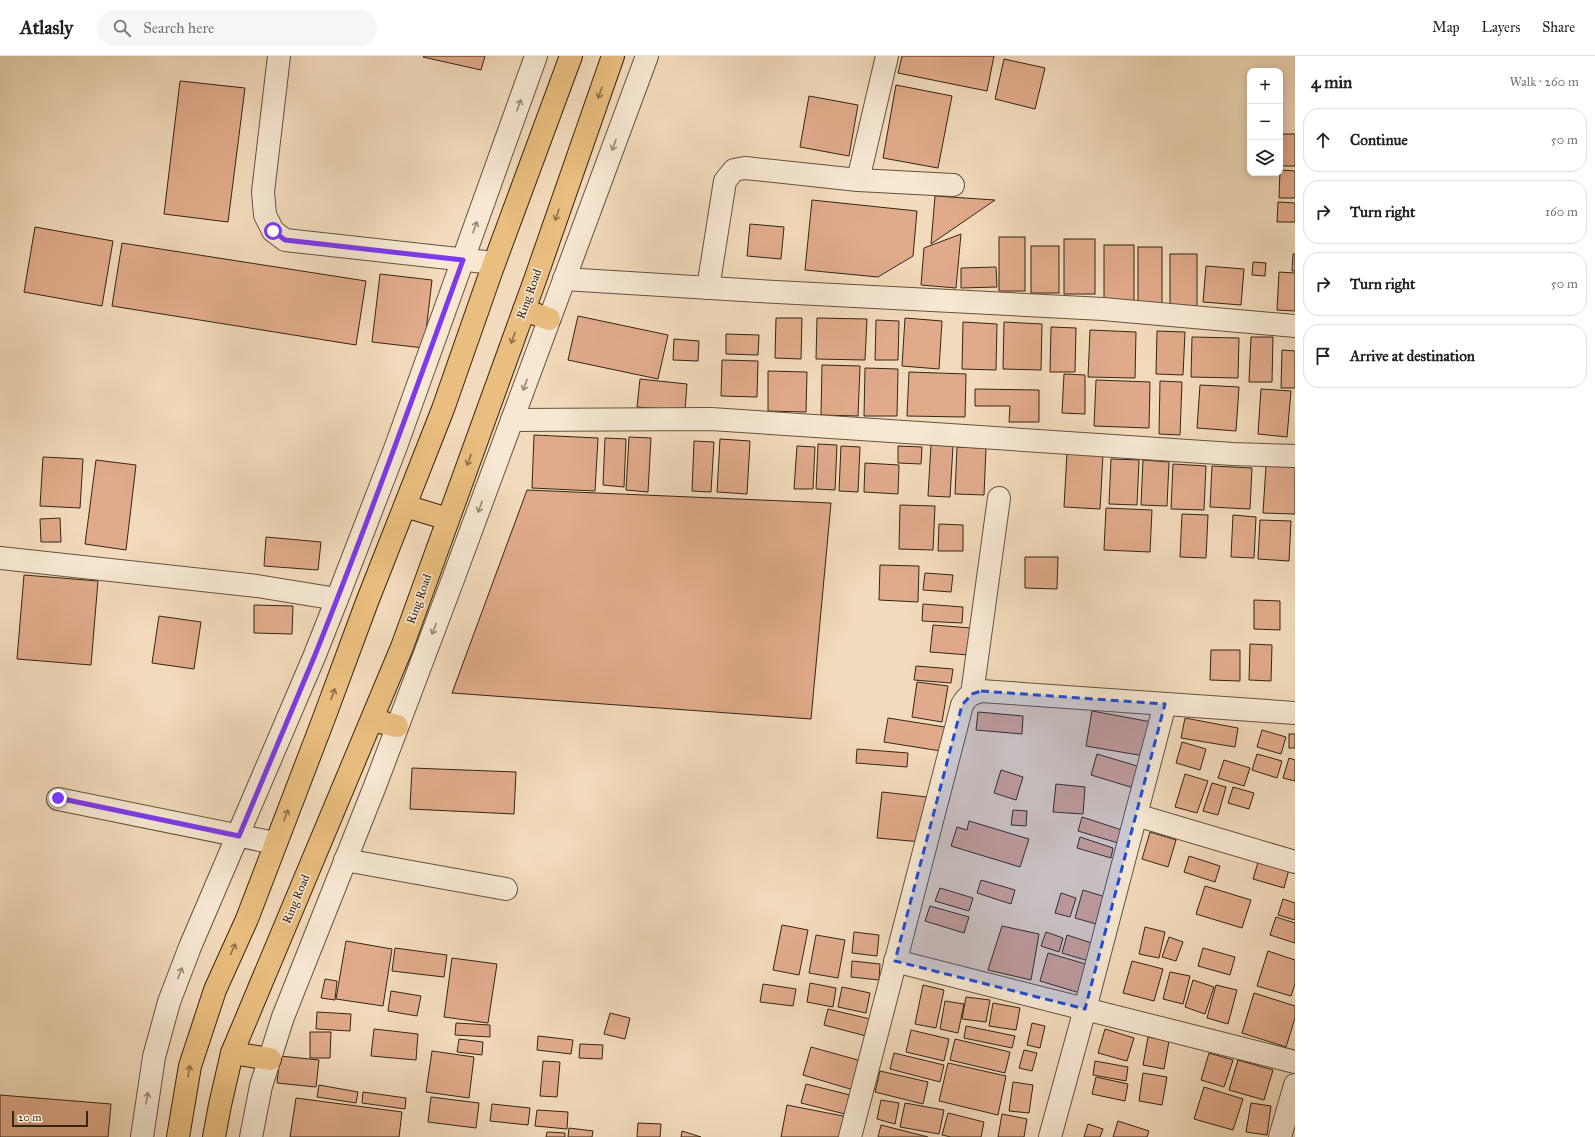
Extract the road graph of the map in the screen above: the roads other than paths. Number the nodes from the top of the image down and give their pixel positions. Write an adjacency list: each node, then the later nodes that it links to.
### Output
1 (279, 56): 9 (street)
2 (536, 56): 9 (street, one-way to 2)
3 (572, 56): 10 (highway)
4 (613, 56): 13 (highway, Ring Road, one-way to 13)
5 (647, 56): 11 (street, one-way to 11)
6 (887, 56): 7 (street)
7 (858, 180): 8 (street); 12 (street)
8 (954, 185)
9 (463, 260): 10 (street); 22 (street)
10 (494, 263): 19 (highway)
11 (564, 279): 12 (street); 14 (street)
12 (708, 288): 15 (street)
13 (524, 310): 14 (highway); 20 (highway, Ring Road, one-way to 20)
14 (549, 319): 16 (street, one-way to 16)
15 (1295, 326)
16 (512, 420): 17 (street); 27 (street, one-way to 27)
17 (1295, 456)
18 (999, 498): 23 (street)
19 (404, 506): 20 (highway); 31 (highway, one-way to 19)
20 (448, 519): 26 (highway, Ring Road)
21 (0, 558): 22 (street)
22 (337, 599): 30 (street)
23 (972, 694): 24 (street); 35 (street)
24 (1165, 704): 25 (street); 29 (street)
25 (1295, 713)
26 (372, 720): 27 (highway); 37 (highway, Ring Road)
27 (397, 726): 32 (street)
28 (58, 798): 30 (street)
29 (1136, 815): 33 (street); 36 (street)
30 (239, 836): 31 (street); 41 (street, one-way to 30)
31 (275, 843): 42 (highway, one-way to 31)
32 (345, 860): 34 (street); 38 (street)
33 (1295, 862)
34 (506, 889)
35 (895, 961): 36 (street); 45 (street)
36 (1085, 1009): 39 (street); 46 (street)
37 (232, 1053): 38 (highway); 43 (highway, Ring Road)
38 (270, 1059): 44 (street)
39 (1295, 1062)
40 (1295, 1085): 47 (street)
41 (142, 1137)
42 (178, 1137)
43 (214, 1137)
44 (251, 1137)
45 (850, 1137)
46 (1050, 1137)
47 (1280, 1137)

